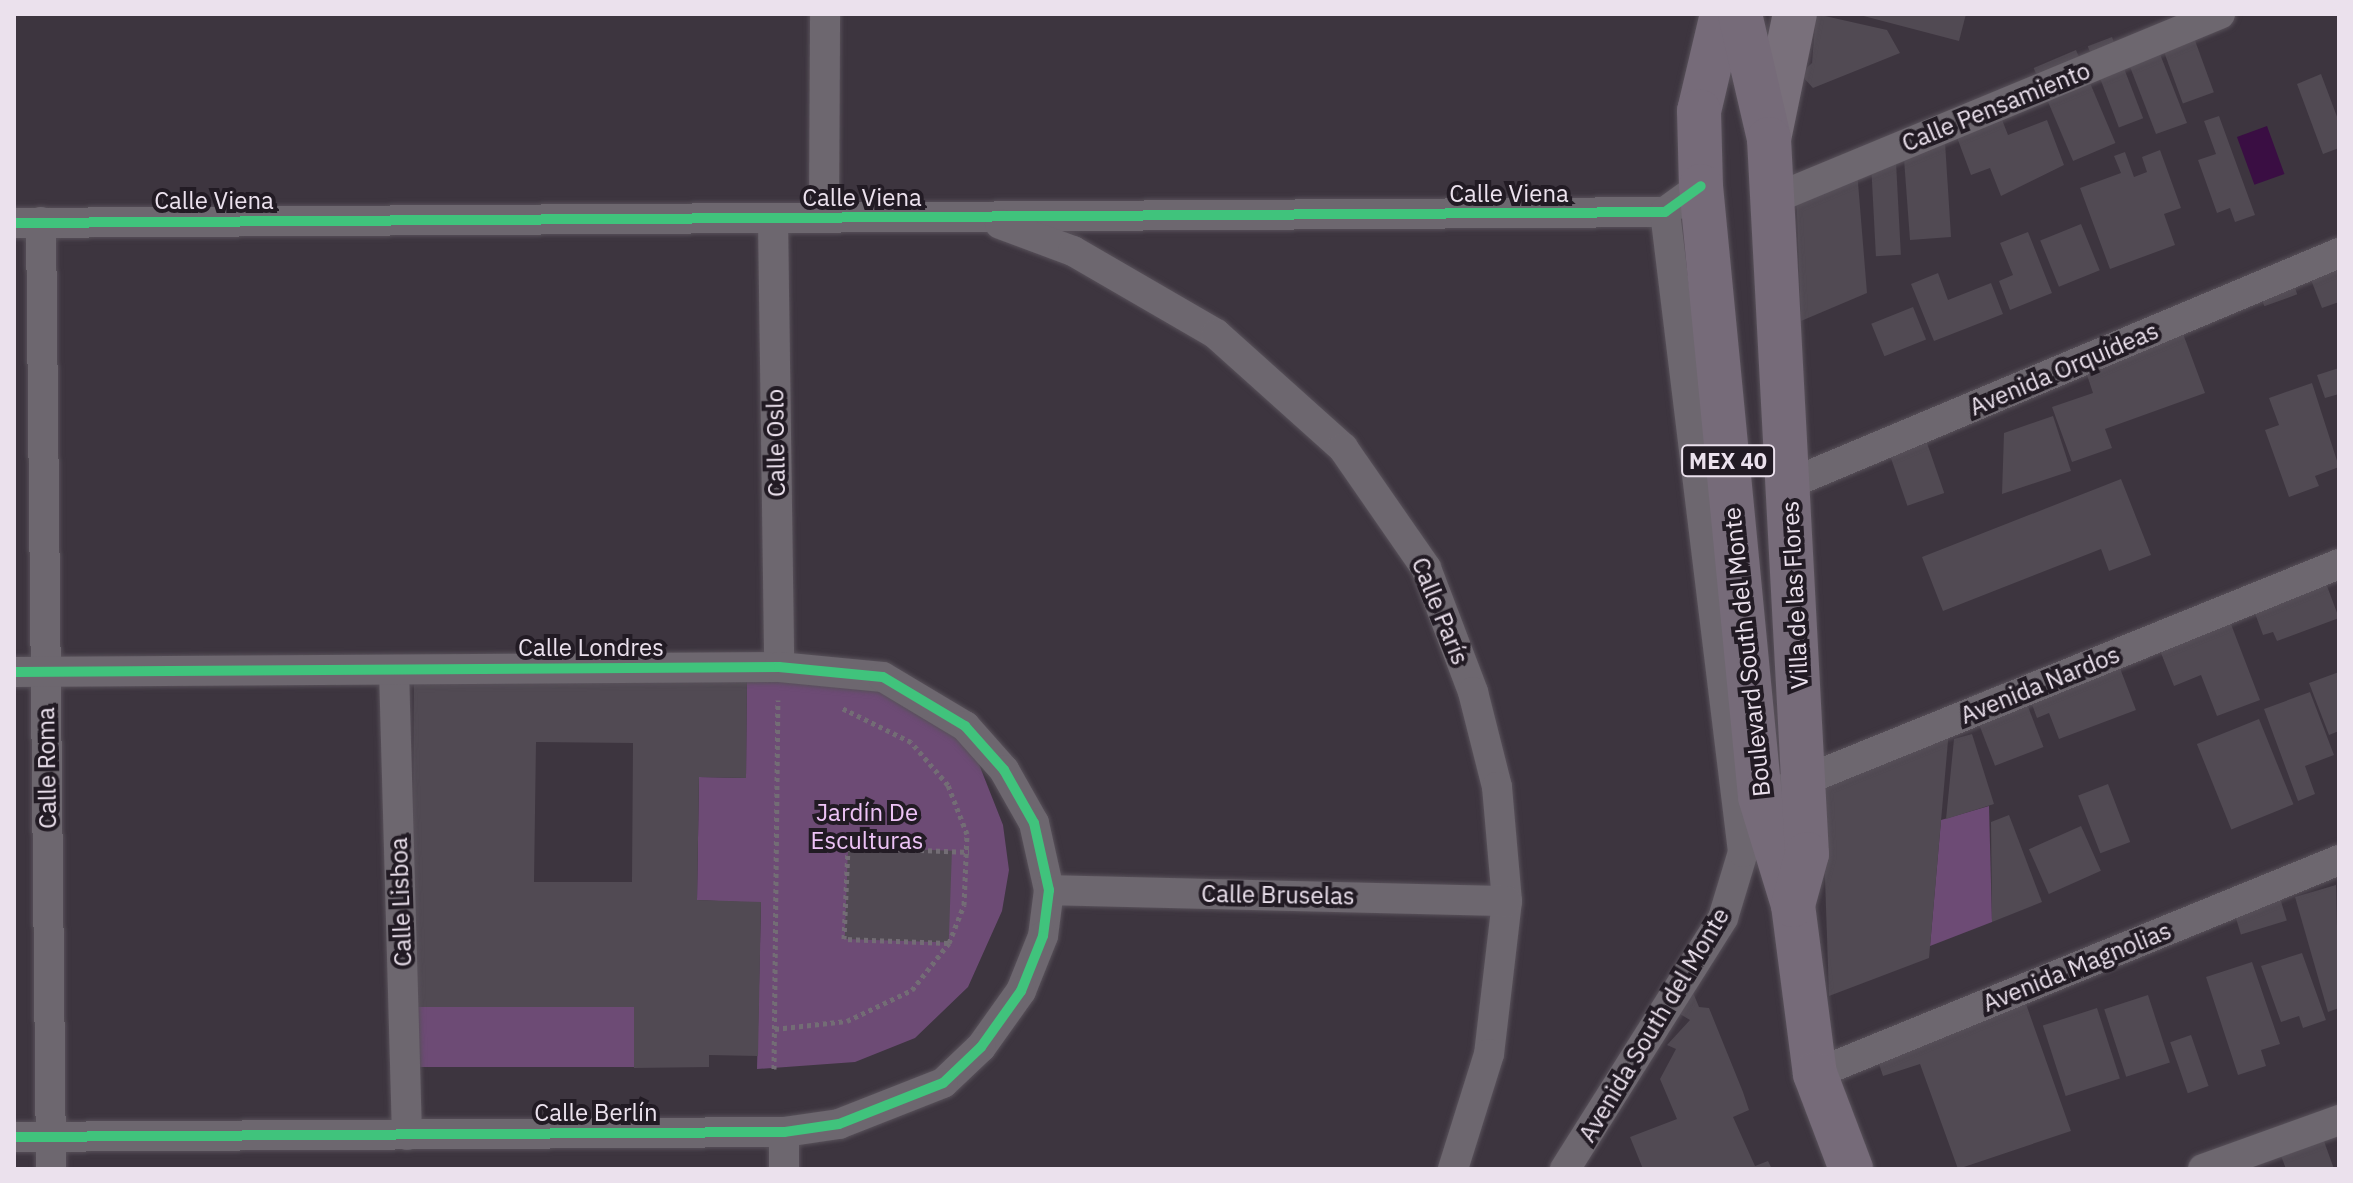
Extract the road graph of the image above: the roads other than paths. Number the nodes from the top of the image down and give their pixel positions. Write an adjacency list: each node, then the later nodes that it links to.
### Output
1 (825, 14): 10 (street)
2 (1722, 14): 7 (highway, Boulevard South del Monte / MEX 40)
3 (1740, 14): 6 (highway, MEX 40)
4 (1795, 14): 6 (main road)
5 (2220, 14): 8 (street, Calle Pensamiento)
6 (1769, 139): 8 (highway, Villa de las Flores / MEX 40)
7 (1701, 186): 9 (street); 22 (highway, Boulevard South del Monte / MEX 40)
8 (1771, 200): 15 (highway, Villa de las Flores / MEX 40)
9 (1665, 212): 11 (street, Calle Viena); 22 (street, Avenida South del Monte)
10 (824, 218): 11 (street, Calle Viena); 12 (street, Calle Viena)
11 (983, 218): 25 (street, Calle París)
12 (773, 219): 13 (street, Calle Viena); 20 (street, Calle Oslo)
13 (27, 223): 19 (street, Calle Roma)
14 (2339, 253): 15 (street, Avenida Orquídeas)
15 (1789, 484): 21 (highway, Villa de las Flores / MEX 40)
16 (2339, 564): 21 (street, Avenida Nardos)
17 (394, 670): 19 (street, Calle Londres); 20 (street, Calle Londres); 30 (street, Calle Lisboa)
18 (14, 672): 19 (street, Calle Londres)
19 (46, 672): 32 (street, Calle Roma)
20 (779, 676): 24 (street, Calle Londres)
21 (1803, 782): 22 (street, Avenida Nardos); 26 (highway, Villa de las Flores / MEX 40)
22 (1751, 801): 26 (highway, Boulevard South del Monte / MEX 40); 33 (street, Avenida South del Monte)
23 (2339, 860): 27 (street, Avenida Magnolias)
24 (1049, 890): 25 (street, Calle Bruselas); 29 (street, Calle Berlín)
25 (1507, 901): 36 (street, Calle París)
26 (1793, 905): 27 (highway, MEX 40)
27 (1815, 1074): 38 (highway, MEX 40)
28 (2339, 1120): 39 (street)
29 (784, 1132): 30 (street, Calle Berlín); 35 (street)
30 (407, 1135): 32 (street, Calle Berlín)
31 (14, 1137): 32 (street, Calle Berlín)
32 (51, 1137): 34 (street, Calle Roma)
33 (1588, 1155): 37 (street, Avenida South del Monte)
34 (51, 1169)
35 (784, 1169)
36 (1453, 1169)
37 (1565, 1169)
38 (1851, 1169)
39 (2203, 1169)

